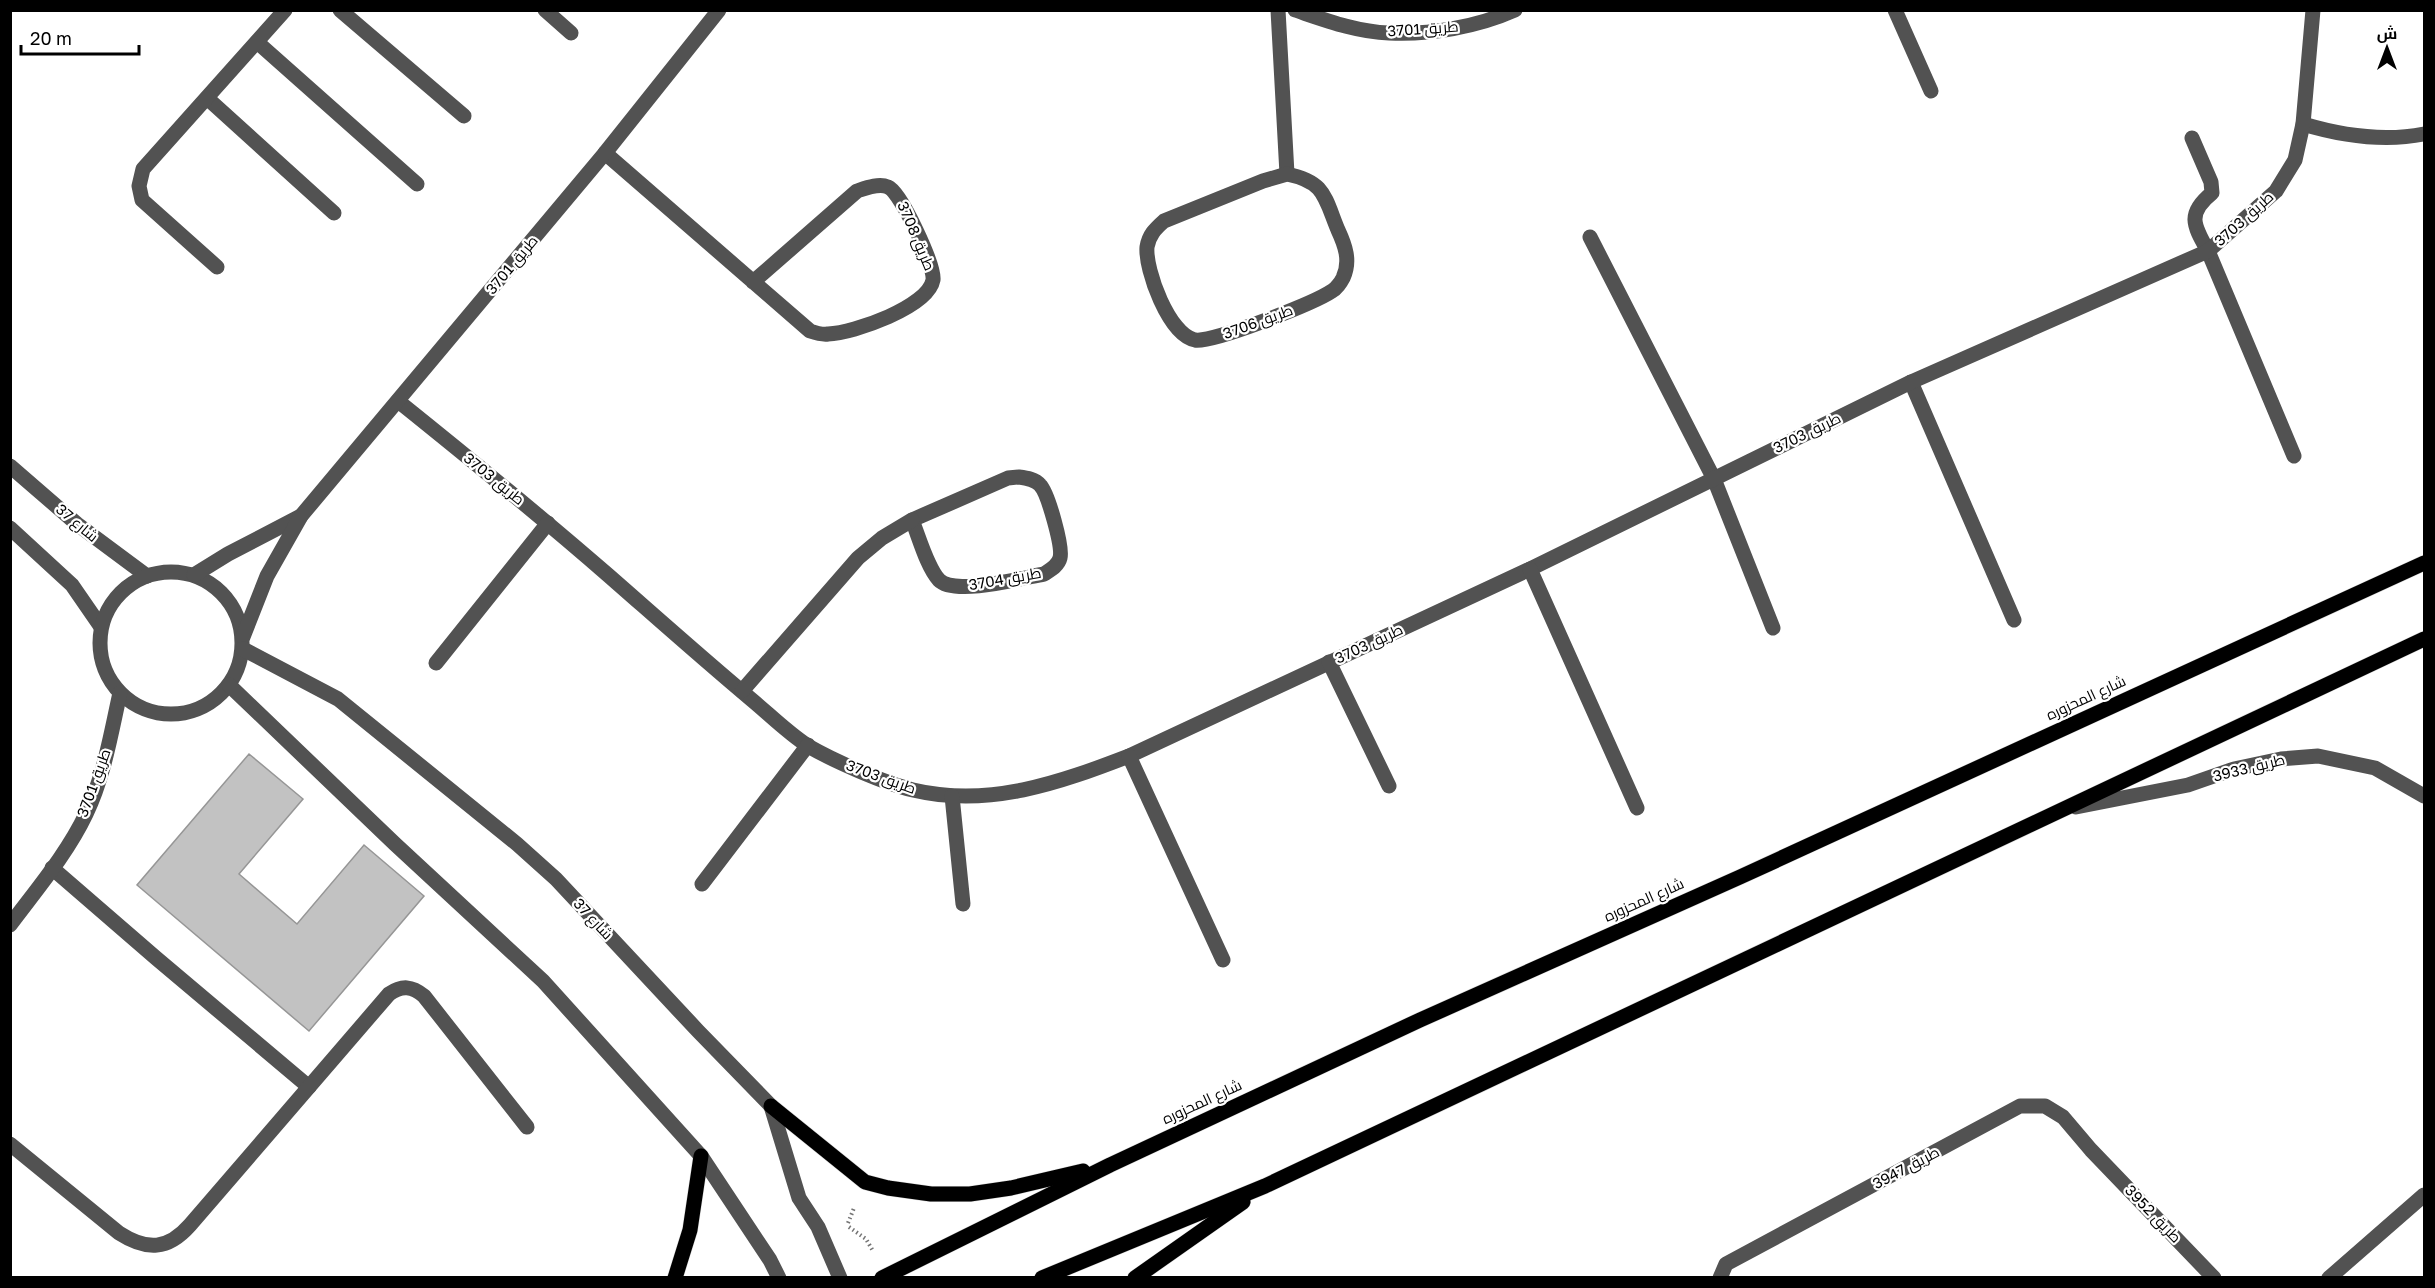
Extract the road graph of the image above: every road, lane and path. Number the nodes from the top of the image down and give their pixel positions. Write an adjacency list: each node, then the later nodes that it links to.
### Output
1 (285, 10): 11 (street)
2 (340, 10): 14 (street)
3 (545, 10): 10 (street)
4 (1278, 10): 19 (street)
5 (1295, 10): 6 (street, طريق 3701)
6 (1515, 10)
7 (1895, 10): 12 (street)
8 (2313, 10): 15 (street, طريق 3703)
9 (716, 11): 18 (street, طريق 3701)
10 (571, 33)
11 (257, 42): 13 (street); 20 (street)
12 (1931, 91)
13 (207, 98): 21 (street); 24 (street)
14 (464, 116)
15 (2303, 124): 16 (street); 23 (street, طريق 3703)
16 (2424, 135)
17 (2192, 138): 23 (street)
18 (605, 153): 25 (street, طريق 3708); 27 (street, طريق 3701)
19 (1287, 174): 19 (street, طريق 3706)
20 (417, 184)
21 (334, 213)
22 (1590, 237): 30 (street)
23 (2208, 250): 26 (street, طريق 3703); 28 (street)
24 (217, 267)
25 (753, 282): 25 (street, طريق 3708)
26 (1911, 382): 30 (street, طريق 3703); 39 (street)
27 (398, 400): 31 (street, طريق 3701); 33 (street, طريق 3703)
28 (2294, 456)
29 (10, 466): 38 (street, شارع 37)
30 (1714, 479): 36 (street, طريق 3703); 41 (street)
31 (301, 516): 37 (street, طريق 3701); 43 (street, طريق 3701)
32 (912, 520): 32 (street, طريق 3704); 47 (street, طريق 3704)
33 (548, 523): 45 (street); 47 (street, طريق 3703)
34 (10, 528): 40 (street)
35 (2424, 563): 67 (main road, شارع المحزوره)
36 (1530, 569): 44 (street, طريق 3703); 54 (street)
37 (194, 575): 38 (street); 43 (street)
38 (147, 576): 40 (street)
39 (2013, 620)
40 (101, 627): 48 (street)
41 (1773, 628)
42 (2424, 639): 55 (main road)
43 (243, 643): 46 (street); 62 (street, شارع 37)
44 (1329, 662): 50 (street, طريق 3703); 51 (street)
45 (436, 663)
46 (229, 685): 48 (street); 66 (street)
47 (742, 691): 49 (street, طريق 3703)
48 (120, 693): 56 (street, طريق 3701)
49 (807, 745): 52 (street, طريق 3703); 57 (street)
50 (1129, 756): 52 (street, طريق 3703); 60 (street)
51 (1389, 786)
52 (952, 796): 58 (street)
53 (2424, 796): 55 (street, طريق 3933)
54 (1637, 808)
55 (2067, 808): 68 (main road)
56 (52, 868): 59 (street, طريق 3701); 61 (street)
57 (702, 884)
58 (963, 904)
59 (10, 925)
60 (1222, 960)
61 (309, 1087): 63 (street); 64 (street)
62 (771, 1106): 67 (main road); 72 (street, شارع 37)
63 (527, 1128)
64 (10, 1144)
65 (2091, 1150): 76 (street, طريق 3947); 77 (street, طريق 3952)
66 (701, 1156): 70 (main road); 71 (street)
67 (1110, 1165): 73 (main road, شارع المحزوره)
68 (1265, 1186): 74 (main road); 75 (main road)
69 (2424, 1195): 78 (street)
70 (675, 1278)
71 (779, 1278)
72 (840, 1278)
73 (882, 1278)
74 (1042, 1278)
75 (1135, 1278)
76 (1720, 1278)
77 (2214, 1278)
78 (2329, 1278)

